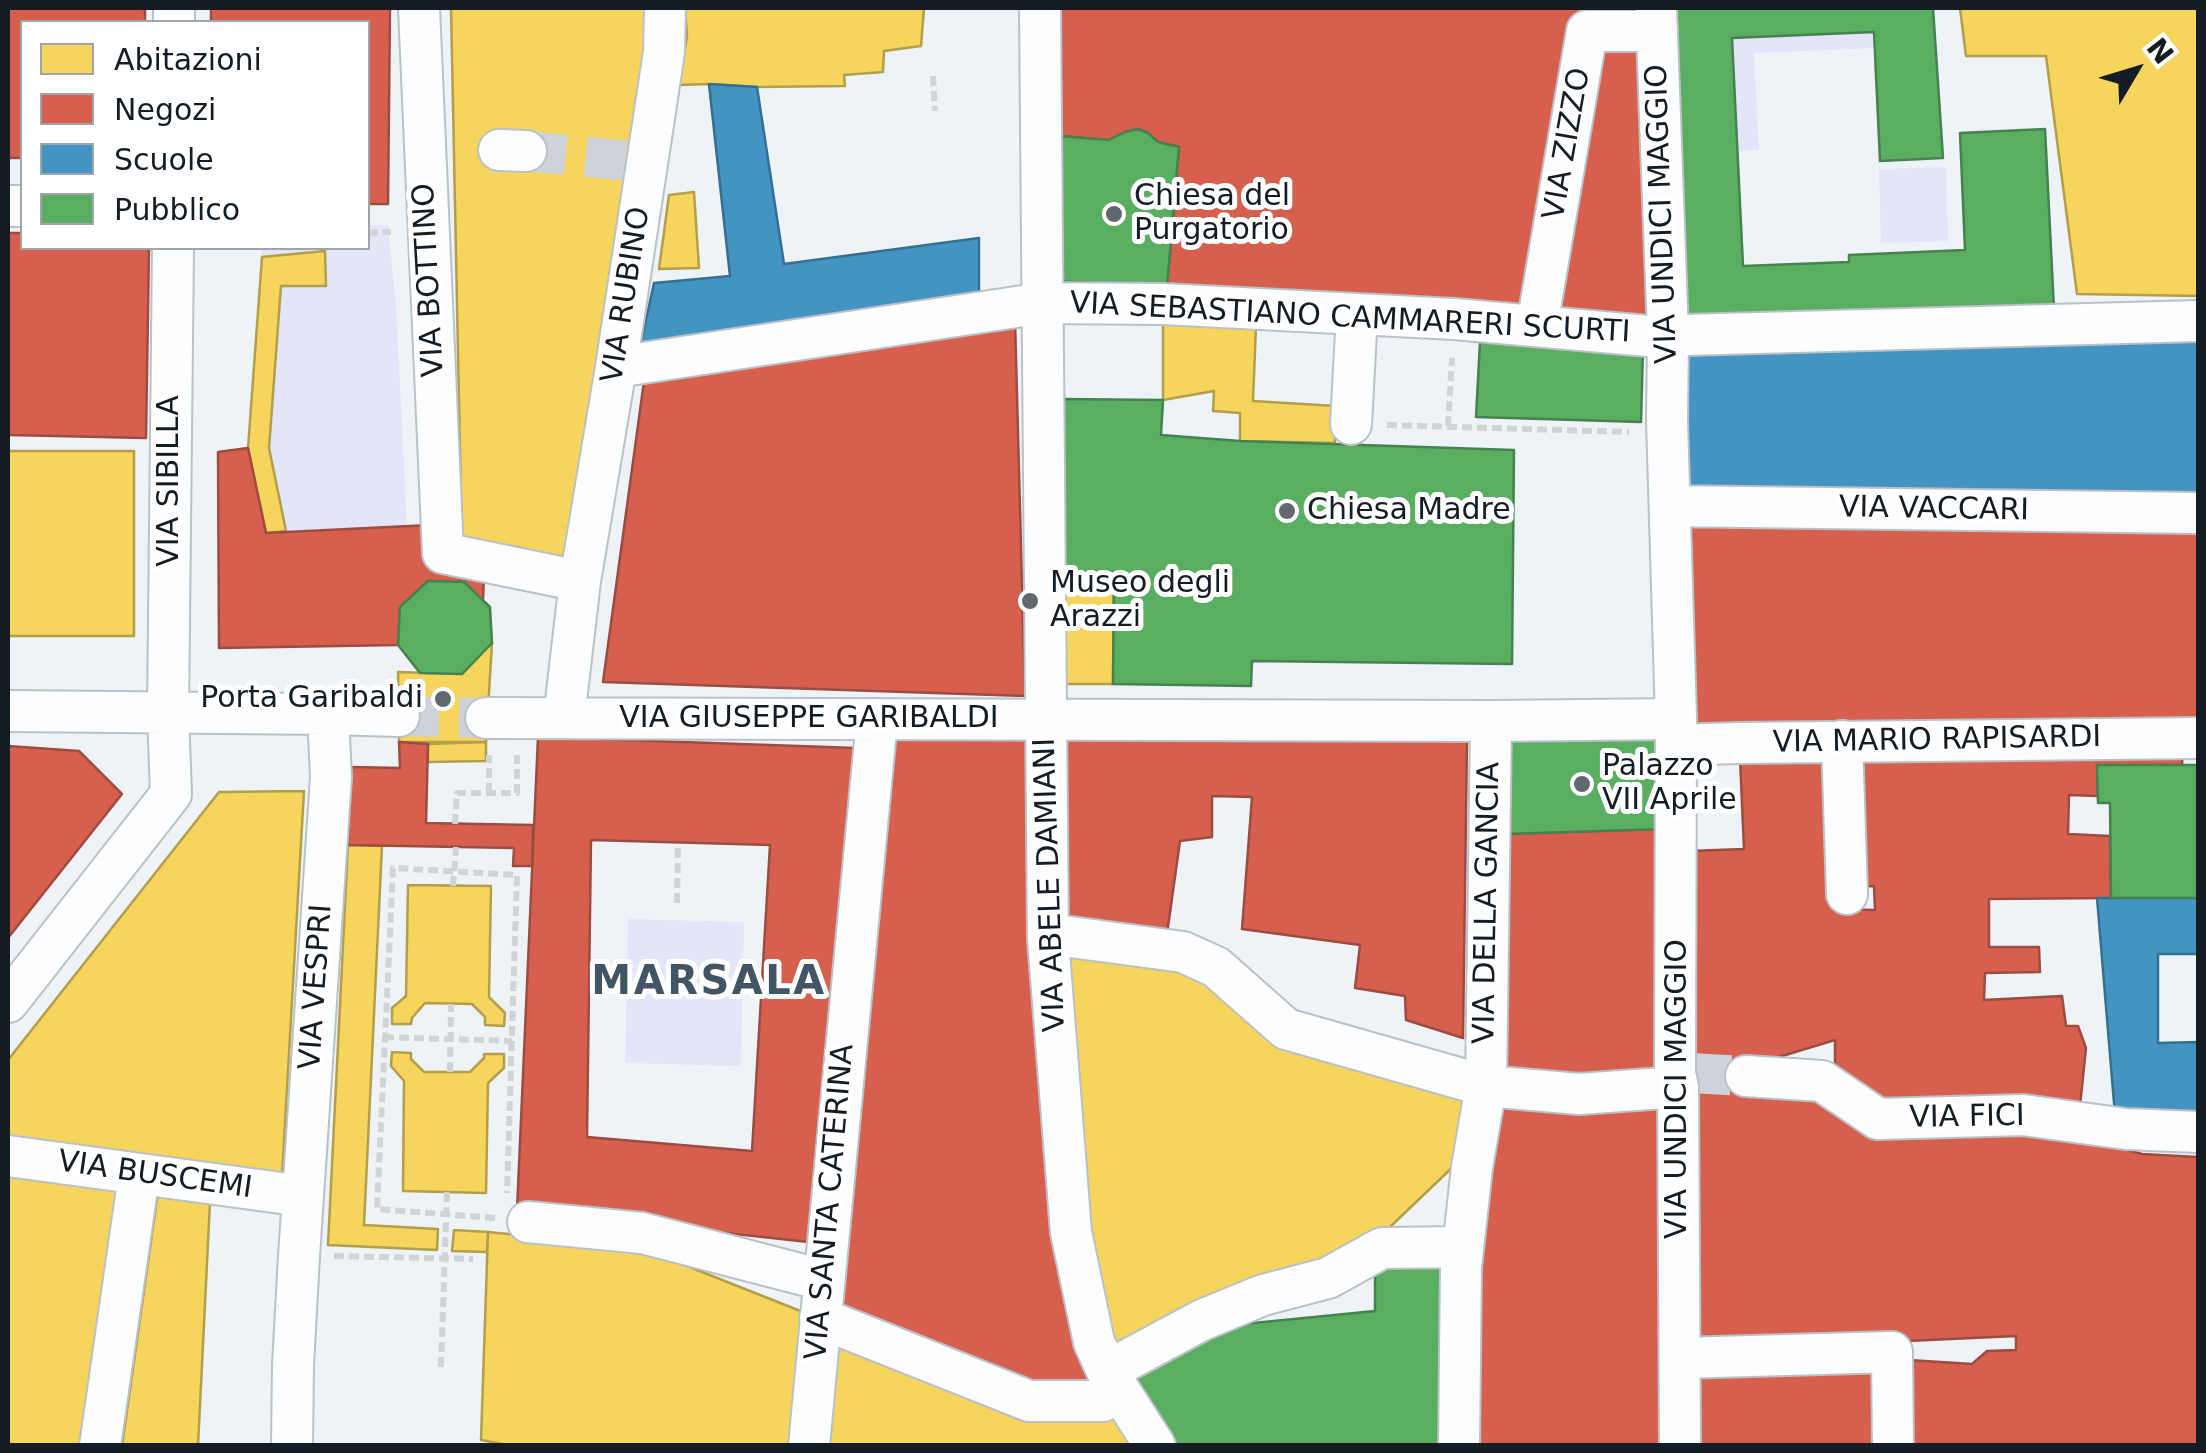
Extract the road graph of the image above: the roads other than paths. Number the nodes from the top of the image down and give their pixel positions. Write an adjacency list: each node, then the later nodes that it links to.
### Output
1 (420, 8): 15 (street, VIA BOTTINO)
2 (664, 8): 11 (street, VIA RUBINO)
3 (1040, 8): 6 (street, VIA ABELE DAMIANI)
4 (1656, 20): 9 (street, VIA ZIZZO); 10 (street, VIA UNDICI MAGGIO)
5 (173, 250): 17 (street, VIA SIBILLA)
6 (1043, 304): 7 (street, VIA SEBASTIANO CAMMARERI SCURTI); 11 (street, VIA SEBASTIANO CAMMARERI SCURTI); 22 (street, VIA ABELE DAMIANI)
7 (1357, 314): 9 (street, VIA SEBASTIANO CAMMARERI SCURTI); 12 (street)
8 (2198, 322): 10 (street, VIA SEBASTIANO CAMMARERI SCURTI)
9 (1536, 326): 10 (street, VIA SEBASTIANO CAMMARERI SCURTI)
10 (1668, 335): 13 (street, VIA UNDICI MAGGIO)
11 (616, 367): 15 (street, VIA RUBINO)
12 (1351, 424)
13 (1670, 506): 14 (street, VIA VACCARI); 25 (street, VIA UNDICI MAGGIO)
14 (2198, 513)
15 (580, 580): 20 (street, VIA RUBINO)
16 (8, 712): 17 (street)
17 (168, 714): 18 (street); 30 (street, VIA SIBILLA)
18 (328, 714): 19 (street); 37 (street, VIA VESPRI)
19 (399, 716)
20 (564, 718): 21 (street, VIA GIUSEPPE GARIBALDI); 24 (street, VIA GIUSEPPE GARIBALDI)
21 (878, 719): 22 (street, VIA GIUSEPPE GARIBALDI); 40 (street, VIA SANTA CATERINA)
22 (1046, 720): 23 (street, VIA GIUSEPPE GARIBALDI); 29 (street, VIA ABELE DAMIANI)
23 (1492, 721): 25 (street, VIA MARIO RAPISARDI); 33 (street, VIA DELLA GANCIA)
24 (488, 732)
25 (1676, 732): 27 (street, VIA MARIO RAPISARDI); 32 (street, VIA UNDICI MAGGIO)
26 (2198, 738): 27 (street, VIA MARIO RAPISARDI)
27 (1842, 742): 28 (street)
28 (1847, 894)
29 (1048, 939): 33 (street); 42 (street, VIA ABELE DAMIANI)
30 (8, 1002)
31 (1746, 1076): 34 (street, VIA FICI)
32 (1682, 1078): 33 (street); 41 (street, VIA UNDICI MAGGIO)
33 (1486, 1086): 39 (street, VIA DELLA GANCIA)
34 (2198, 1132)
35 (8, 1156): 36 (street, VIA BUSCEMI)
36 (139, 1175): 37 (street, VIA BUSCEMI); 43 (street)
37 (302, 1196): 44 (street, VIA VESPRI)
38 (514, 1214): 40 (street)
39 (1463, 1246): 42 (street); 47 (street, VIA DELLA GANCIA)
40 (821, 1299): 42 (street); 45 (street, VIA SANTA CATERINA)
41 (1680, 1358): 48 (street, VIA UNDICI MAGGIO); 49 (street)
42 (1113, 1381): 46 (street, VIA ABELE DAMIANI)
43 (100, 1446)
44 (292, 1446)
45 (808, 1446)
46 (1156, 1446)
47 (1459, 1446)
48 (1680, 1446)
49 (1893, 1446)

